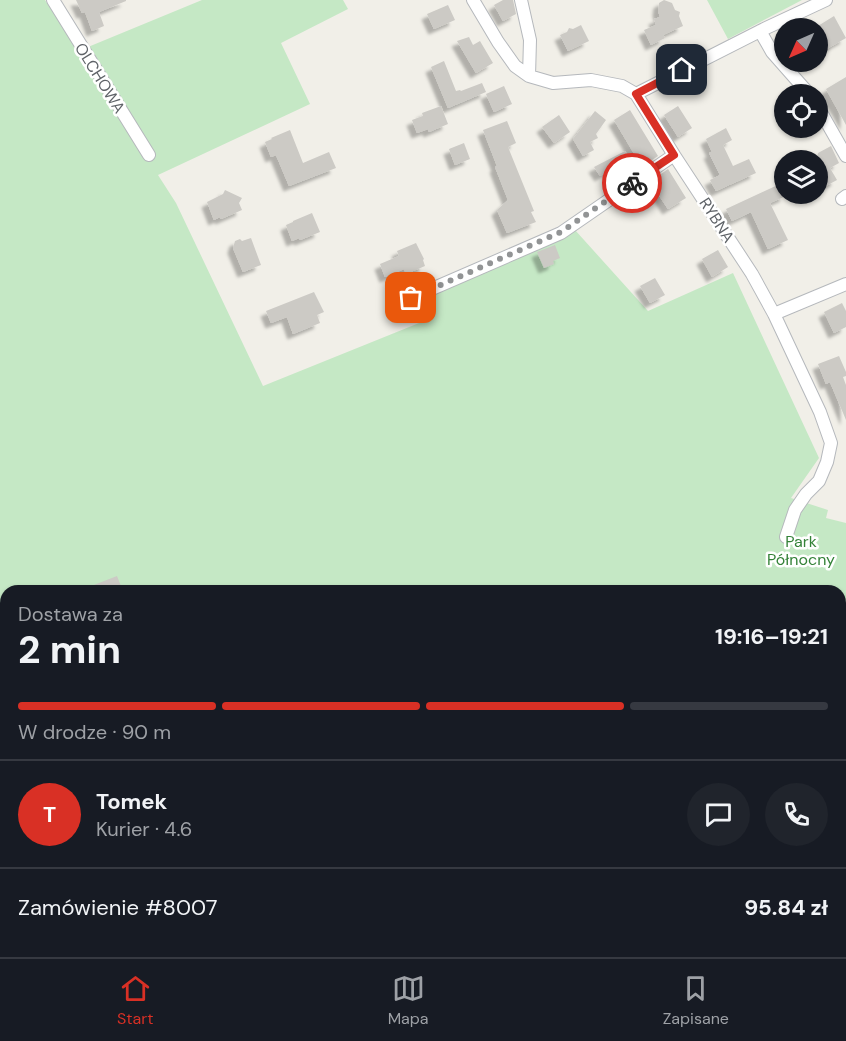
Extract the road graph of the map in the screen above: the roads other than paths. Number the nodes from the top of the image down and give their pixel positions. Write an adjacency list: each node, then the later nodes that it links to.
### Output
1 (53, 0): 10 (street, OLCHOWA)
2 (473, 0): 6 (street)
3 (521, 0): 6 (street)
4 (826, 0): 5 (street)
5 (760, 31): 7 (street); 8 (street)
6 (529, 76): 8 (street)
7 (800, 84)
8 (636, 94): 11 (street, RYBNA)
9 (828, 124): 12 (street)
10 (149, 155)
11 (674, 155): 14 (street); 15 (street, RYBNA)
12 (846, 156)
13 (846, 284): 15 (street)
14 (411, 298)
15 (774, 314): 16 (street, RYBNA)
16 (786, 537)

